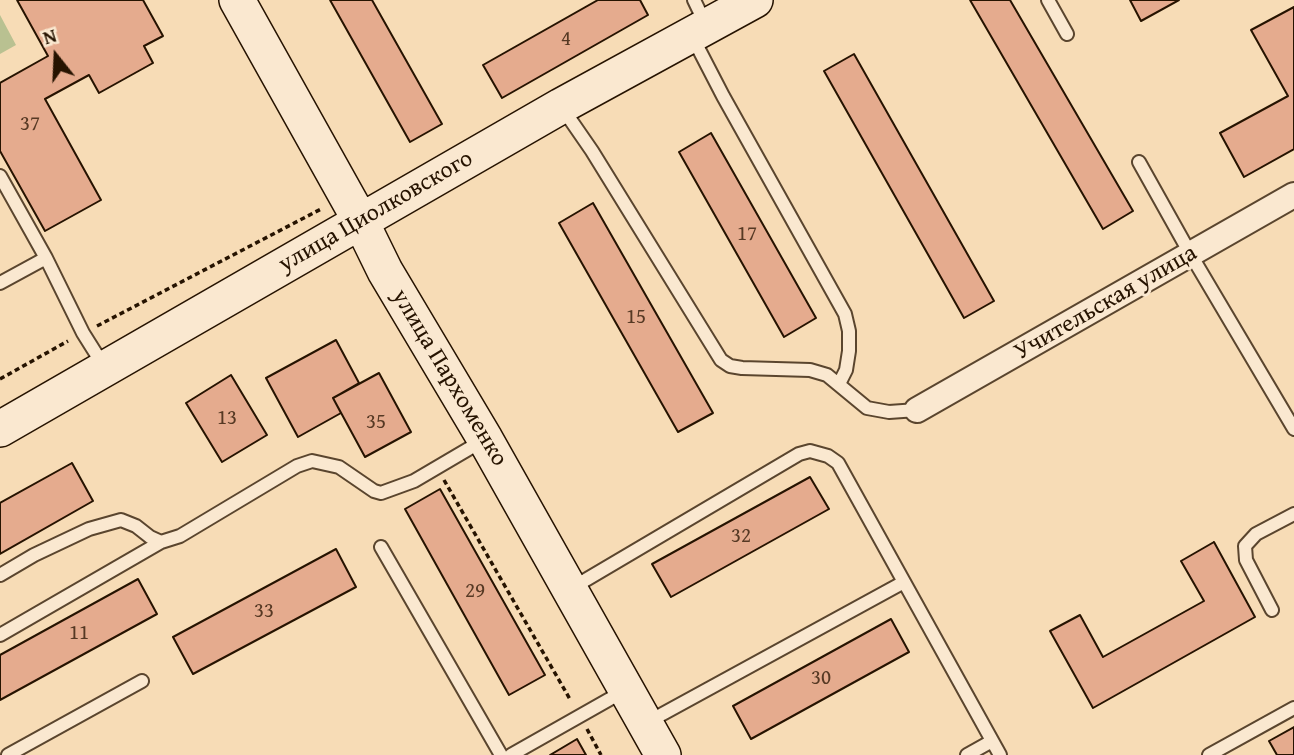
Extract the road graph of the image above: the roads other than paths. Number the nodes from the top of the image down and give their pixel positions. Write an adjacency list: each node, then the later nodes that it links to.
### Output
1 (237, 0): 10 (street, улица Пархоменко)
2 (755, 0): 4 (street, улица Циолковского)
3 (1048, 0): 5 (lane)
4 (698, 20): 6 (street, улица Циолковского); 15 (lane)
5 (1068, 34)
6 (561, 106): 10 (street, улица Циолковского); 15 (lane)
7 (1139, 162): 11 (lane)
8 (0, 176): 12 (lane)
9 (1294, 195): 11 (street, Учительская улица)
10 (353, 208): 14 (street, улица Циолковского); 19 (street, улица Пархоменко)
11 (1191, 255): 16 (street, Учительская улица); 18 (lane)
12 (46, 258): 13 (lane); 14 (lane)
13 (0, 283)
14 (105, 368): 17 (street, улица Циолковского)
15 (839, 384): 16 (lane)
16 (917, 410)
17 (0, 429)
18 (1294, 429)
19 (485, 439): 21 (lane); 25 (street, улица Пархоменко)
20 (1294, 514): 26 (lane)
21 (161, 542): 23 (lane); 27 (lane)
22 (381, 547): 34 (lane)
23 (0, 575)
24 (904, 582): 25 (lane); 31 (lane); 32 (lane)
25 (571, 588): 29 (street, улица Пархоменко)
26 (1272, 610)
27 (0, 635)
28 (142, 681): 33 (lane)
29 (627, 689): 31 (street, улица Пархоменко); 35 (lane)
30 (1294, 708): 39 (lane)
31 (646, 723): 36 (street, улица Пархоменко)
32 (992, 741): 37 (lane); 38 (lane)
33 (8, 755)
34 (500, 755)
35 (512, 755)
36 (663, 755)
37 (967, 755)
38 (1000, 755)
39 (1209, 755)

